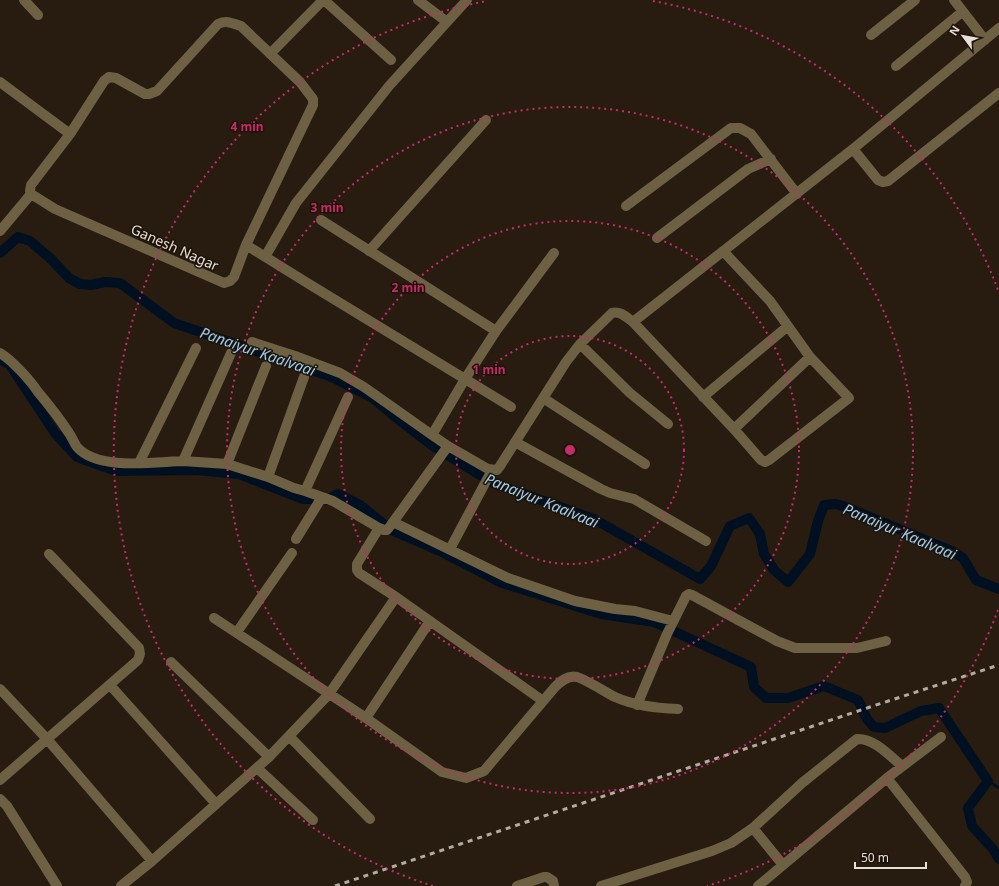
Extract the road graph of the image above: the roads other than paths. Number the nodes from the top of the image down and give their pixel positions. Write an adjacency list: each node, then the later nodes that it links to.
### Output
1 (24, 0): 8 (street)
2 (324, 0): 13 (street); 14 (street)
3 (418, 0): 9 (street)
4 (467, 0): 9 (street)
5 (915, 0): 11 (street)
6 (954, 0): 7 (street)
7 (962, 12): 12 (street); 15 (street)
8 (38, 15)
9 (448, 22): 32 (street)
10 (999, 28): 12 (street)
11 (871, 35)
12 (985, 40): 20 (street)
13 (270, 54): 19 (street); 28 (street)
14 (391, 60)
15 (896, 66)
16 (0, 82): 19 (street)
17 (999, 93): 20 (street)
18 (486, 120): 29 (street)
19 (70, 134): 22 (street)
20 (853, 149): 23 (street)
21 (771, 159): 23 (street); 24 (street); 27 (street)
22 (31, 194): 26 (street); 28 (street, Ganesh Nagar)
23 (797, 194): 30 (street)
24 (626, 206)
25 (321, 220): 29 (street)
26 (0, 231)
27 (657, 238)
28 (246, 245): 32 (street)
29 (369, 251): 35 (street)
30 (724, 252): 33 (street); 34 (street)
31 (554, 253): 35 (street)
32 (265, 257): 44 (street)
33 (632, 322): 37 (street); 46 (street)
34 (788, 326): 41 (street); 46 (street)
35 (496, 331): 44 (street)
36 (252, 342): 51 (street)
37 (580, 344): 47 (street); 49 (street)
38 (196, 348): 55 (street)
39 (0, 353): 55 (street)
40 (231, 354): 54 (street)
41 (810, 357): 50 (street); 50 (street)
42 (266, 366): 56 (street)
43 (304, 377): 59 (street)
44 (464, 379): 48 (street); 51 (street)
45 (348, 397): 60 (street)
46 (703, 397): 50 (street)
47 (543, 398): 52 (street); 57 (street)
48 (511, 406)
49 (668, 424)
50 (734, 429)
51 (432, 435): 53 (street)
52 (515, 442): 58 (street); 64 (street)
53 (445, 451): 58 (street); 62 (street)
54 (183, 461): 55 (street); 56 (street)
55 (139, 464)
56 (226, 464): 59 (street)
57 (645, 464)
58 (491, 473): 65 (street)
59 (268, 477): 60 (street)
60 (305, 491): 61 (street)
61 (327, 498): 62 (street); 63 (street)
62 (388, 526): 65 (street); 68 (street)
63 (296, 539)
64 (706, 541)
65 (450, 550): 71 (street)
66 (292, 553): 72 (street)
67 (49, 554): 75 (street)
68 (396, 597): 70 (street); 77 (street)
69 (214, 618): 72 (street)
70 (430, 621): 78 (street); 81 (street)
71 (672, 622): 73 (street); 79 (street)
72 (237, 632): 77 (street)
73 (886, 641)
74 (171, 662): 85 (street)
75 (110, 685): 84 (street); 91 (street)
76 (0, 689): 84 (street)
77 (329, 694): 81 (street); 82 (street)
78 (543, 701): 79 (street); 81 (street)
79 (637, 705): 80 (street)
80 (678, 709)
81 (366, 718)
82 (289, 736): 85 (street); 92 (street)
83 (941, 737): 86 (street)
84 (47, 739): 89 (street); 95 (street)
85 (269, 757): 87 (street)
86 (902, 766): 88 (street); 94 (street)
87 (257, 768): 91 (street); 93 (street)
88 (887, 778): 96 (street); 103 (street)
89 (0, 780)
90 (0, 799): 97 (street)
91 (216, 804): 95 (street)
92 (370, 819)
93 (313, 820)
94 (753, 828): 96 (street); 101 (street)
95 (152, 861): 98 (street)
96 (783, 865): 102 (street)
97 (57, 886)
98 (121, 886)
99 (516, 886): 100 (street)
100 (554, 886)
101 (601, 886)
102 (758, 886)
103 (965, 886)

